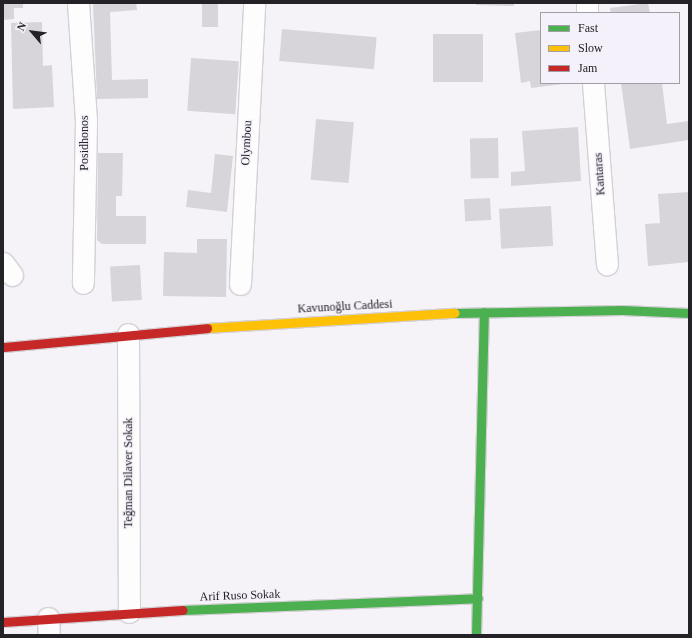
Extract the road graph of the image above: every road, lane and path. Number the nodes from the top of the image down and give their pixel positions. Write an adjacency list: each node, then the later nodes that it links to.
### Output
1 (78, 3): 5 (street, Posidhonos)
2 (254, 3): 6 (street, Olymbou)
3 (593, 84): 4 (street, Kantaras)
4 (607, 264)
5 (82, 283)
6 (240, 284)
7 (484, 312): 8 (street, Kavunoğlu Caddesi); 9 (street, Kavunoğlu Caddesi); 11 (street)
8 (689, 313)
9 (128, 334): 10 (street, Kavunoğlu Caddesi); 12 (street, Teğman Dilaver Sokak)
10 (3, 347)
11 (478, 598): 12 (street, Arif Ruso Sokak); 15 (street)
12 (130, 612): 14 (street, Arif Ruso Sokak)
13 (3, 622): 14 (street, Arif Ruso Sokak)
14 (48, 627)
15 (476, 635)

